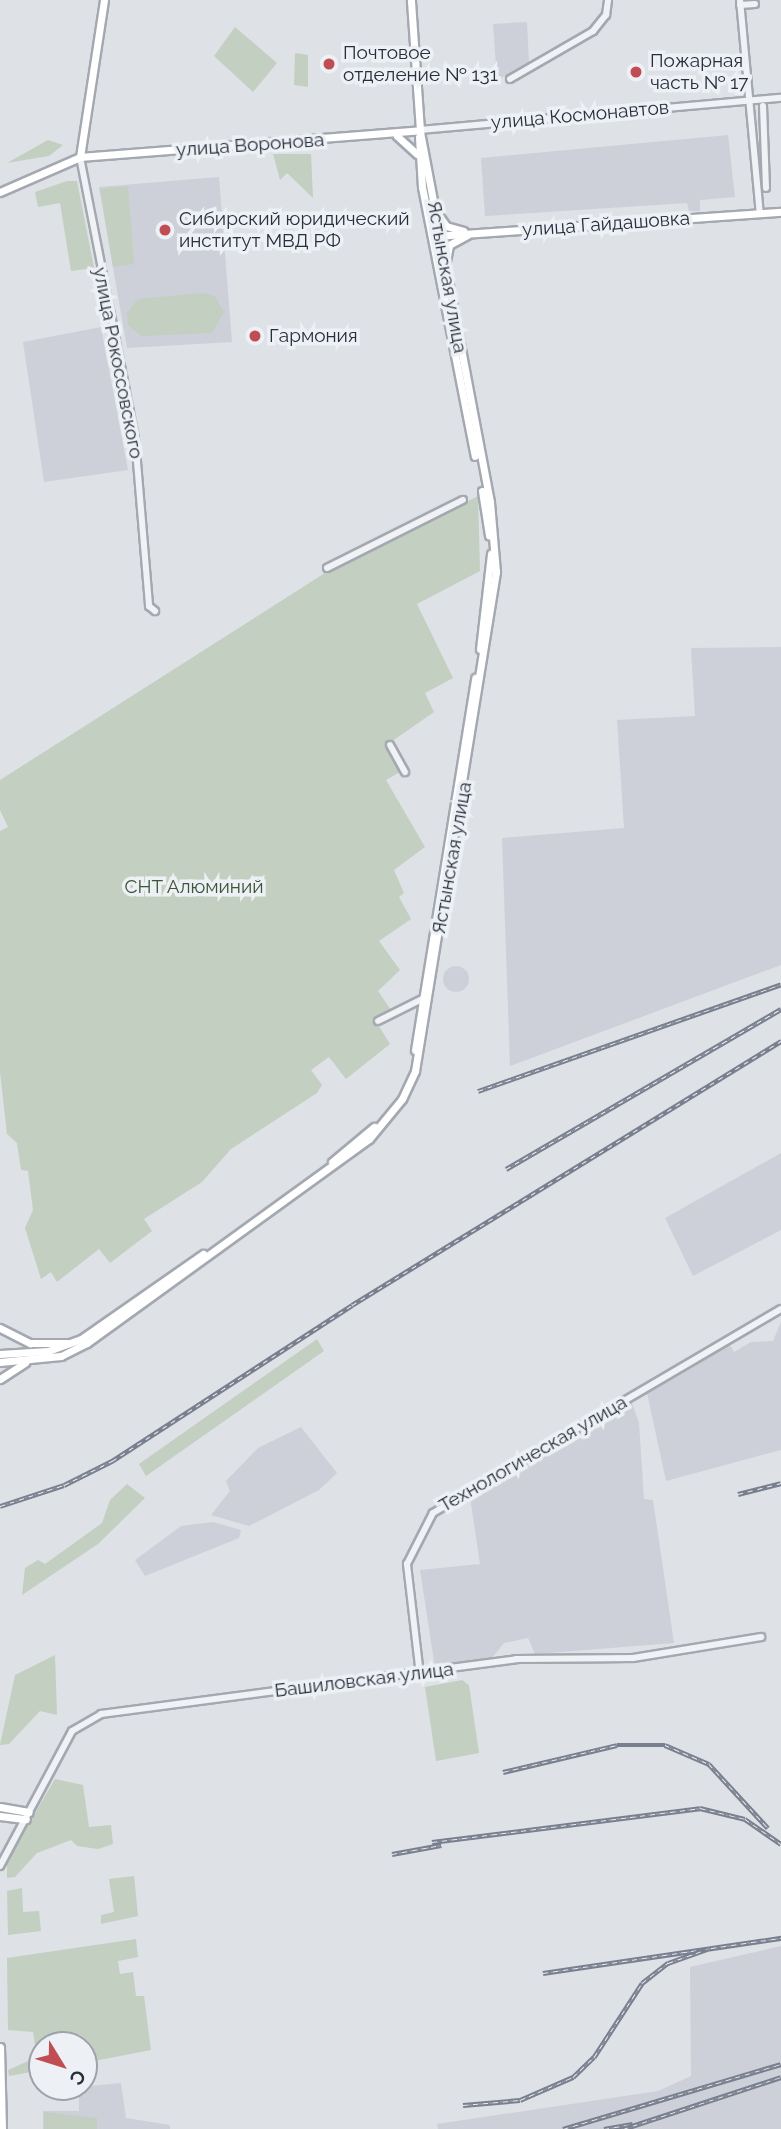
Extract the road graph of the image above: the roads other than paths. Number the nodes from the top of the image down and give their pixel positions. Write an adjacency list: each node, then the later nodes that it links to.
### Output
1 (104, 0): 13 (main road)
2 (411, 0): 10 (main road, Ястынская улица)
3 (608, 0): 6 (street)
4 (740, 2): 5 (street); 8 (street)
5 (755, 4)
6 (510, 79)
7 (781, 98): 8 (street, улица Космонавтов)
8 (747, 101): 10 (street, улица Космонавтов); 18 (street)
9 (763, 106): 14 (street)
10 (420, 130): 11 (main road, улица Воронова); 12 (main road, Ястынская улица); 16 (main road, Ястынская улица)
11 (389, 136): 12 (main road); 13 (main road, улица Воронова)
12 (417, 154): 20 (main road, Ястынская улица)
13 (80, 157): 15 (main road, улица Воронова); 24 (street, улица Рокоссовского)
14 (766, 188)
15 (0, 192)
16 (434, 207): 19 (main road); 20 (main road, Ястынская улица)
17 (781, 212): 18 (main road, улица Гайдашовка)
18 (760, 214): 19 (main road, улица Гайдашовка)
19 (474, 233): 20 (main road, улица Гайдашовка); 21 (main road)
20 (434, 237): 21 (main road, Ястынская улица); 27 (main road, Ястынская улица)
21 (446, 279): 33 (main road, Ястынская улица)
22 (463, 500): 23 (street)
23 (327, 569)
24 (155, 611)
25 (390, 745): 26 (street)
26 (405, 772)
27 (424, 998): 28 (street); 31 (main road, Ястынская улица)
28 (378, 1021)
29 (781, 1309): 37 (street, Технологическая улица)
30 (0, 1328): 31 (main road)
31 (81, 1339): 32 (main road, Ястынская улица)
32 (0, 1354)
33 (37, 1360): 34 (main road, Ястынская улица); 35 (main road)
34 (0, 1362)
35 (0, 1379)
36 (761, 1637): 37 (street, Башиловская улица)
37 (420, 1675): 39 (street, Башиловская улица)
38 (0, 1807): 39 (main road)
39 (28, 1815): 40 (main road); 41 (street, Башиловская улица)
40 (0, 1816)
41 (0, 1866)
42 (0, 2047): 43 (main road)
43 (2, 2129)

